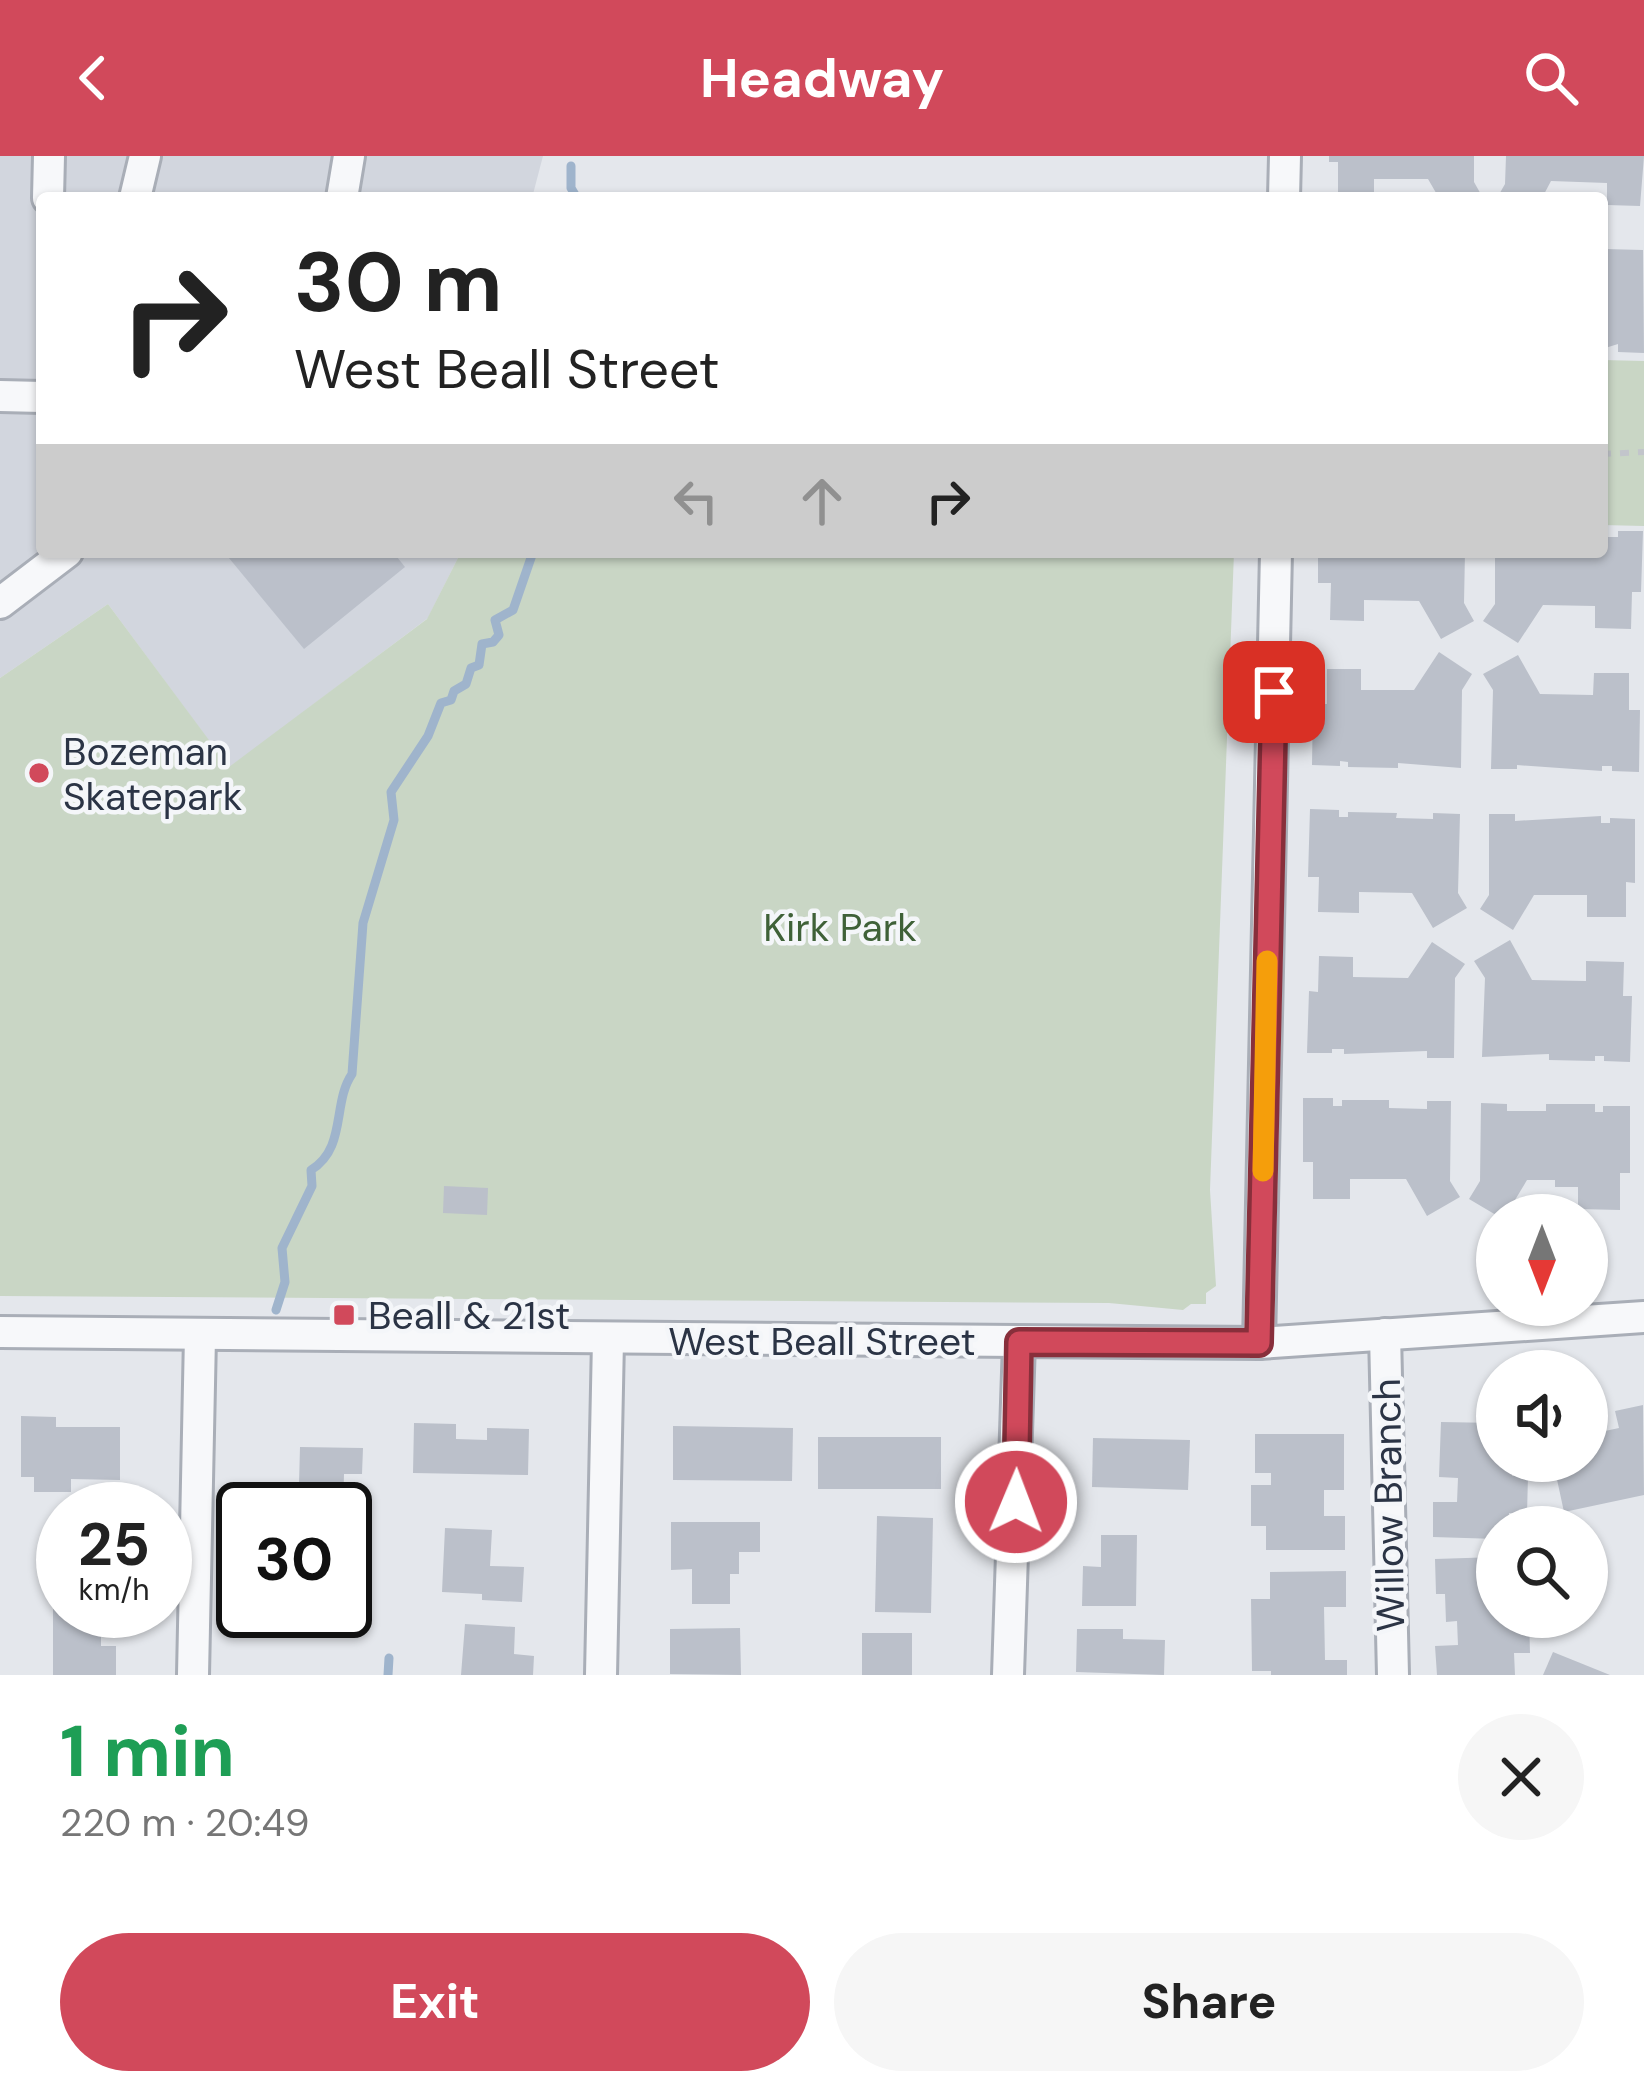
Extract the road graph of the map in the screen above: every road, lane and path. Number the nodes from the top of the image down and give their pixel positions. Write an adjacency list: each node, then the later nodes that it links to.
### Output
1 (49, 156): 5 (street)
2 (145, 156): 6 (street)
3 (349, 156): 7 (street)
4 (1285, 156): 8 (street)
5 (48, 192)
6 (136, 192)
7 (343, 192)
8 (1284, 192)
9 (0, 396): 10 (street)
10 (36, 397)
11 (1644, 452): 12 (path)
12 (1608, 454)
13 (59, 558): 15 (street)
14 (1276, 558): 22 (street)
15 (0, 603)
16 (1644, 1317): 18 (street, West Beall Street)
17 (0, 1332): 19 (street, West Beall Street)
18 (1385, 1334): 22 (street, West Beall Street); 26 (street, Willow Branch)
19 (200, 1336): 20 (street, West Beall Street); 23 (street)
20 (608, 1340): 21 (street, West Beall Street); 24 (street)
21 (1019, 1342): 22 (street, West Beall Street); 25 (street)
22 (1259, 1343)
23 (193, 1675)
24 (601, 1675)
25 (1008, 1675)
26 (1393, 1675)

